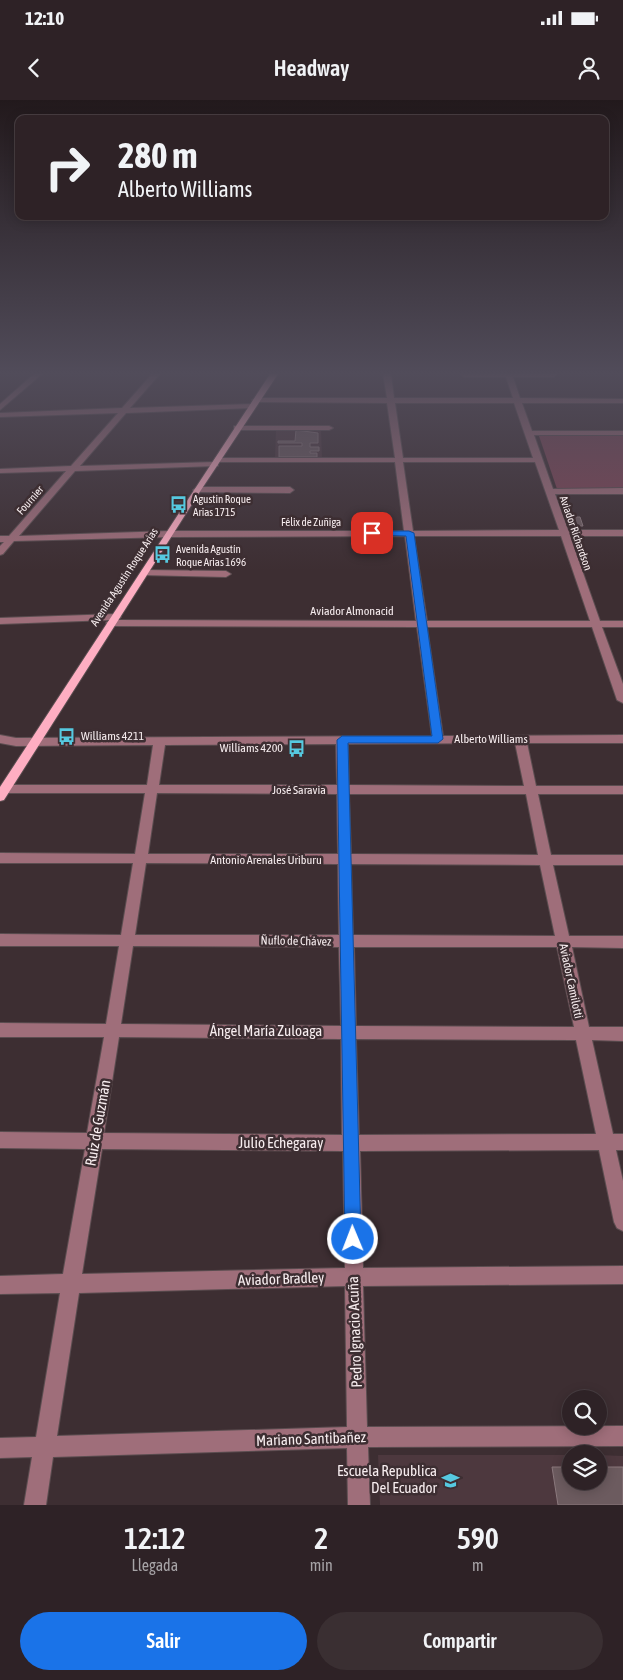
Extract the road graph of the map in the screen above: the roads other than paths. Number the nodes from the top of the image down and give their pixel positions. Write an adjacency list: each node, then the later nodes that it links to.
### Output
1 (97, 440): 8 (street, Fournier)
2 (230, 440): 7 (main road, Avenida Agustín Roque Arias)
3 (396, 440): 5 (street)
4 (530, 440): 6 (street, Aviador Richardson)
5 (399, 460): 6 (street); 7 (street); 14 (street)
6 (538, 460): 13 (street, Aviador Richardson)
7 (216, 462): 8 (street); 10 (main road, Avenida Agustín Roque Arias)
8 (72, 468): 9 (street); 19 (street, Fournier)
9 (0, 471)
10 (196, 490): 11 (street); 15 (main road, Avenida Agustín Roque Arias)
11 (290, 490)
12 (623, 491): 13 (street)
13 (549, 492): 16 (street, Aviador Richardson)
14 (409, 533): 15 (street, Félix de Zuñiga); 16 (street, Félix de Zuñiga); 25 (street)
15 (169, 534): 19 (street, Félix de Zuñiga); 21 (main road, Avenida Agustín Roque Arias)
16 (564, 534): 17 (street, Félix de Zuñiga); 26 (street, Aviador Richardson)
17 (623, 534)
18 (0, 539): 19 (street, Félix de Zuñiga)
19 (12, 539): 20 (street, Fournier)
20 (0, 552)
21 (144, 573): 22 (street); 23 (main road, Avenida Agustín Roque Arias)
22 (226, 574)
23 (113, 620): 24 (street, Aviador Almonacid); 25 (street, Aviador Almonacid); 35 (main road, Avenida Agustín Roque Arias)
24 (0, 622)
25 (421, 624): 26 (street, Aviador Almonacid); 30 (street)
26 (595, 624): 27 (street, Aviador Almonacid); 28 (street, Aviador Richardson)
27 (623, 624)
28 (623, 700)
29 (0, 739): 35 (street, Alberto Williams)
30 (438, 739): 31 (street, Alberto Williams); 34 (street, Alberto Williams)
31 (520, 739): 32 (street, Alberto Williams); 38 (street, Aviador Camilotti)
32 (623, 739)
33 (160, 740): 34 (street, Alberto Williams); 35 (street, Alberto Williams); 36 (street, Ruiz de Guzmán)
34 (342, 740): 37 (street, Pedro Ignacio Acuña)
35 (36, 741): 40 (main road, Avenida Agustín Roque Arias)
36 (153, 790): 37 (street, José Saravia); 40 (street, José Saravia); 42 (street, Ruiz de Guzmán)
37 (343, 790): 38 (street, José Saravia); 43 (street, Pedro Ignacio Acuña)
38 (530, 790): 39 (street, José Saravia); 44 (street, Aviador Camilotti)
39 (623, 790)
40 (2, 793)
41 (0, 858): 42 (street, Antonio Arenales Uriburu)
42 (142, 860): 43 (street, Antonio Arenales Uriburu); 47 (street, Ruiz de Guzmán)
43 (344, 860): 44 (street, Antonio Arenales Uriburu); 48 (street, Pedro Ignacio Acuña)
44 (546, 860): 45 (street, Antonio Arenales Uriburu); 49 (street, Aviador Camilotti)
45 (623, 860)
46 (0, 940): 47 (street, Ñuflo de Chávez)
47 (128, 940): 48 (street, Ñuflo de Chávez); 52 (street, Ruiz de Guzmán)
48 (346, 941): 49 (street, Ñuflo de Chávez); 53 (street, Pedro Ignacio Acuña)
49 (562, 941): 50 (street, Ñuflo de Chávez); 54 (street, Aviador Camilotti)
50 (623, 942)
51 (0, 1030): 52 (street, Ángel María Zuloaga)
52 (113, 1031): 53 (street, Ángel María Zuloaga); 57 (street, Ruiz de Guzmán)
53 (348, 1032): 54 (street, Ángel María Zuloaga); 59 (street, Pedro Ignacio Acuña)
54 (583, 1034): 55 (street, Ángel María Zuloaga); 58 (street, Aviador Camilotti)
55 (623, 1034)
56 (0, 1140): 57 (street, Julio Echegaray)
57 (95, 1141): 59 (street, Julio Echegaray); 63 (street, Ruiz de Guzmán)
58 (615, 1142): 59 (street, Julio Echegaray); 60 (street, Aviador Camilotti)
59 (350, 1143): 62 (street, Pedro Ignacio Acuña)
60 (623, 1222)
61 (623, 1276): 62 (street, Aviador Bradley)
62 (354, 1277): 63 (street, Aviador Bradley); 66 (street, Pedro Ignacio Acuña)
63 (70, 1284): 64 (street, Aviador Bradley); 67 (street, Ruiz de Guzmán)
64 (0, 1285)
65 (623, 1436): 66 (street, Mariano Santibañez)
66 (358, 1437): 67 (street, Mariano Santibañez); 70 (street, Pedro Ignacio Acuña)
67 (45, 1447): 68 (street, Mariano Santibañez); 69 (street, Ruiz de Guzmán)
68 (0, 1448)
69 (35, 1505)
70 (359, 1505)

